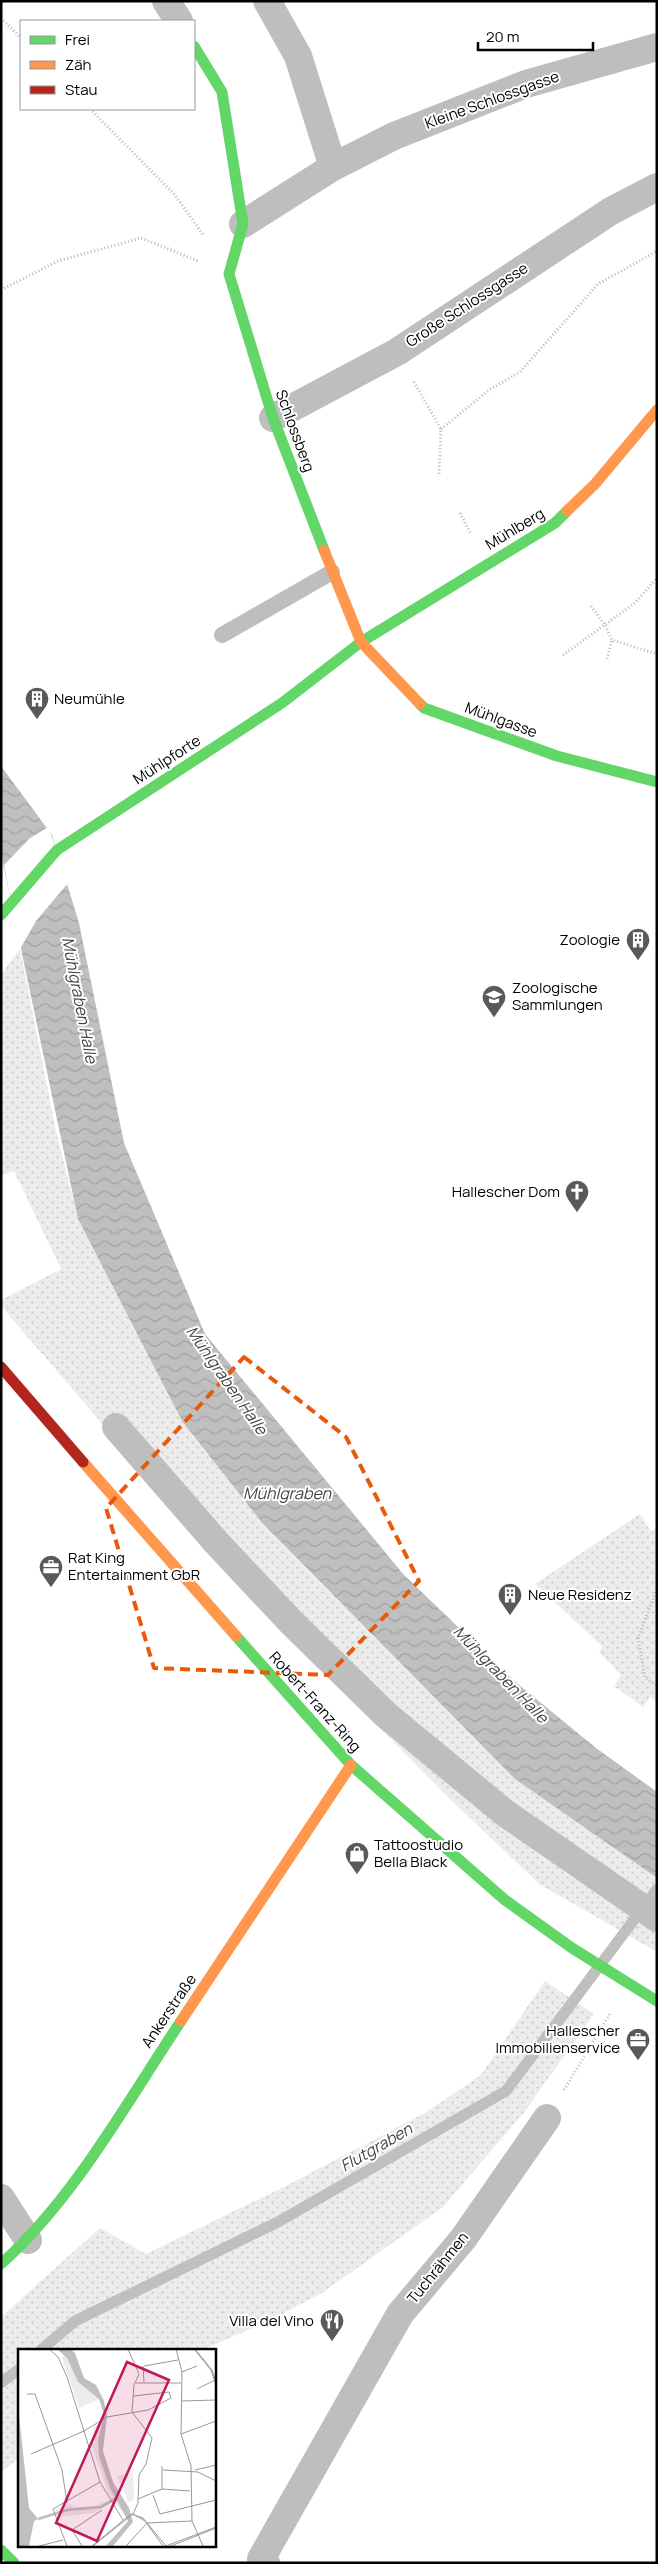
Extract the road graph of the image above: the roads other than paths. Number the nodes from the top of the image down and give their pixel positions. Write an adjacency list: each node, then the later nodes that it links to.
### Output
1 (166, 1): 3 (street)
2 (267, 1): 6 (street)
3 (177, 20)
4 (657, 47): 6 (street, Kleine Schlossgasse)
5 (195, 48): 8 (street)
6 (333, 168): 8 (street, Kleine Schlossgasse)
7 (657, 186): 10 (street, Große Schlossgasse)
8 (243, 224): 10 (street, Schlossberg)
9 (657, 410): 13 (street, Mühlberg)
10 (273, 418): 11 (street, Schlossberg)
11 (332, 572): 12 (lane); 13 (street, Schlossberg)
12 (222, 636)
13 (361, 642): 14 (street, Mühlgasse); 15 (street, Mühlpforte)
14 (657, 782)
15 (1, 915)
16 (1, 1368): 18 (street, Robert-Franz-Ring)
17 (116, 1427): 19 (street)
18 (351, 1765): 20 (street, Robert-Franz-Ring); 23 (street, Ankerstraße)
19 (657, 1918)
20 (657, 2001)
21 (547, 2118): 26 (street, Tuchrähmen)
22 (1, 2198): 23 (street)
23 (28, 2240): 24 (street, Ankerstraße)
24 (1, 2264)
25 (1, 2550): 27 (street)
26 (260, 2562)
27 (14, 2563)

